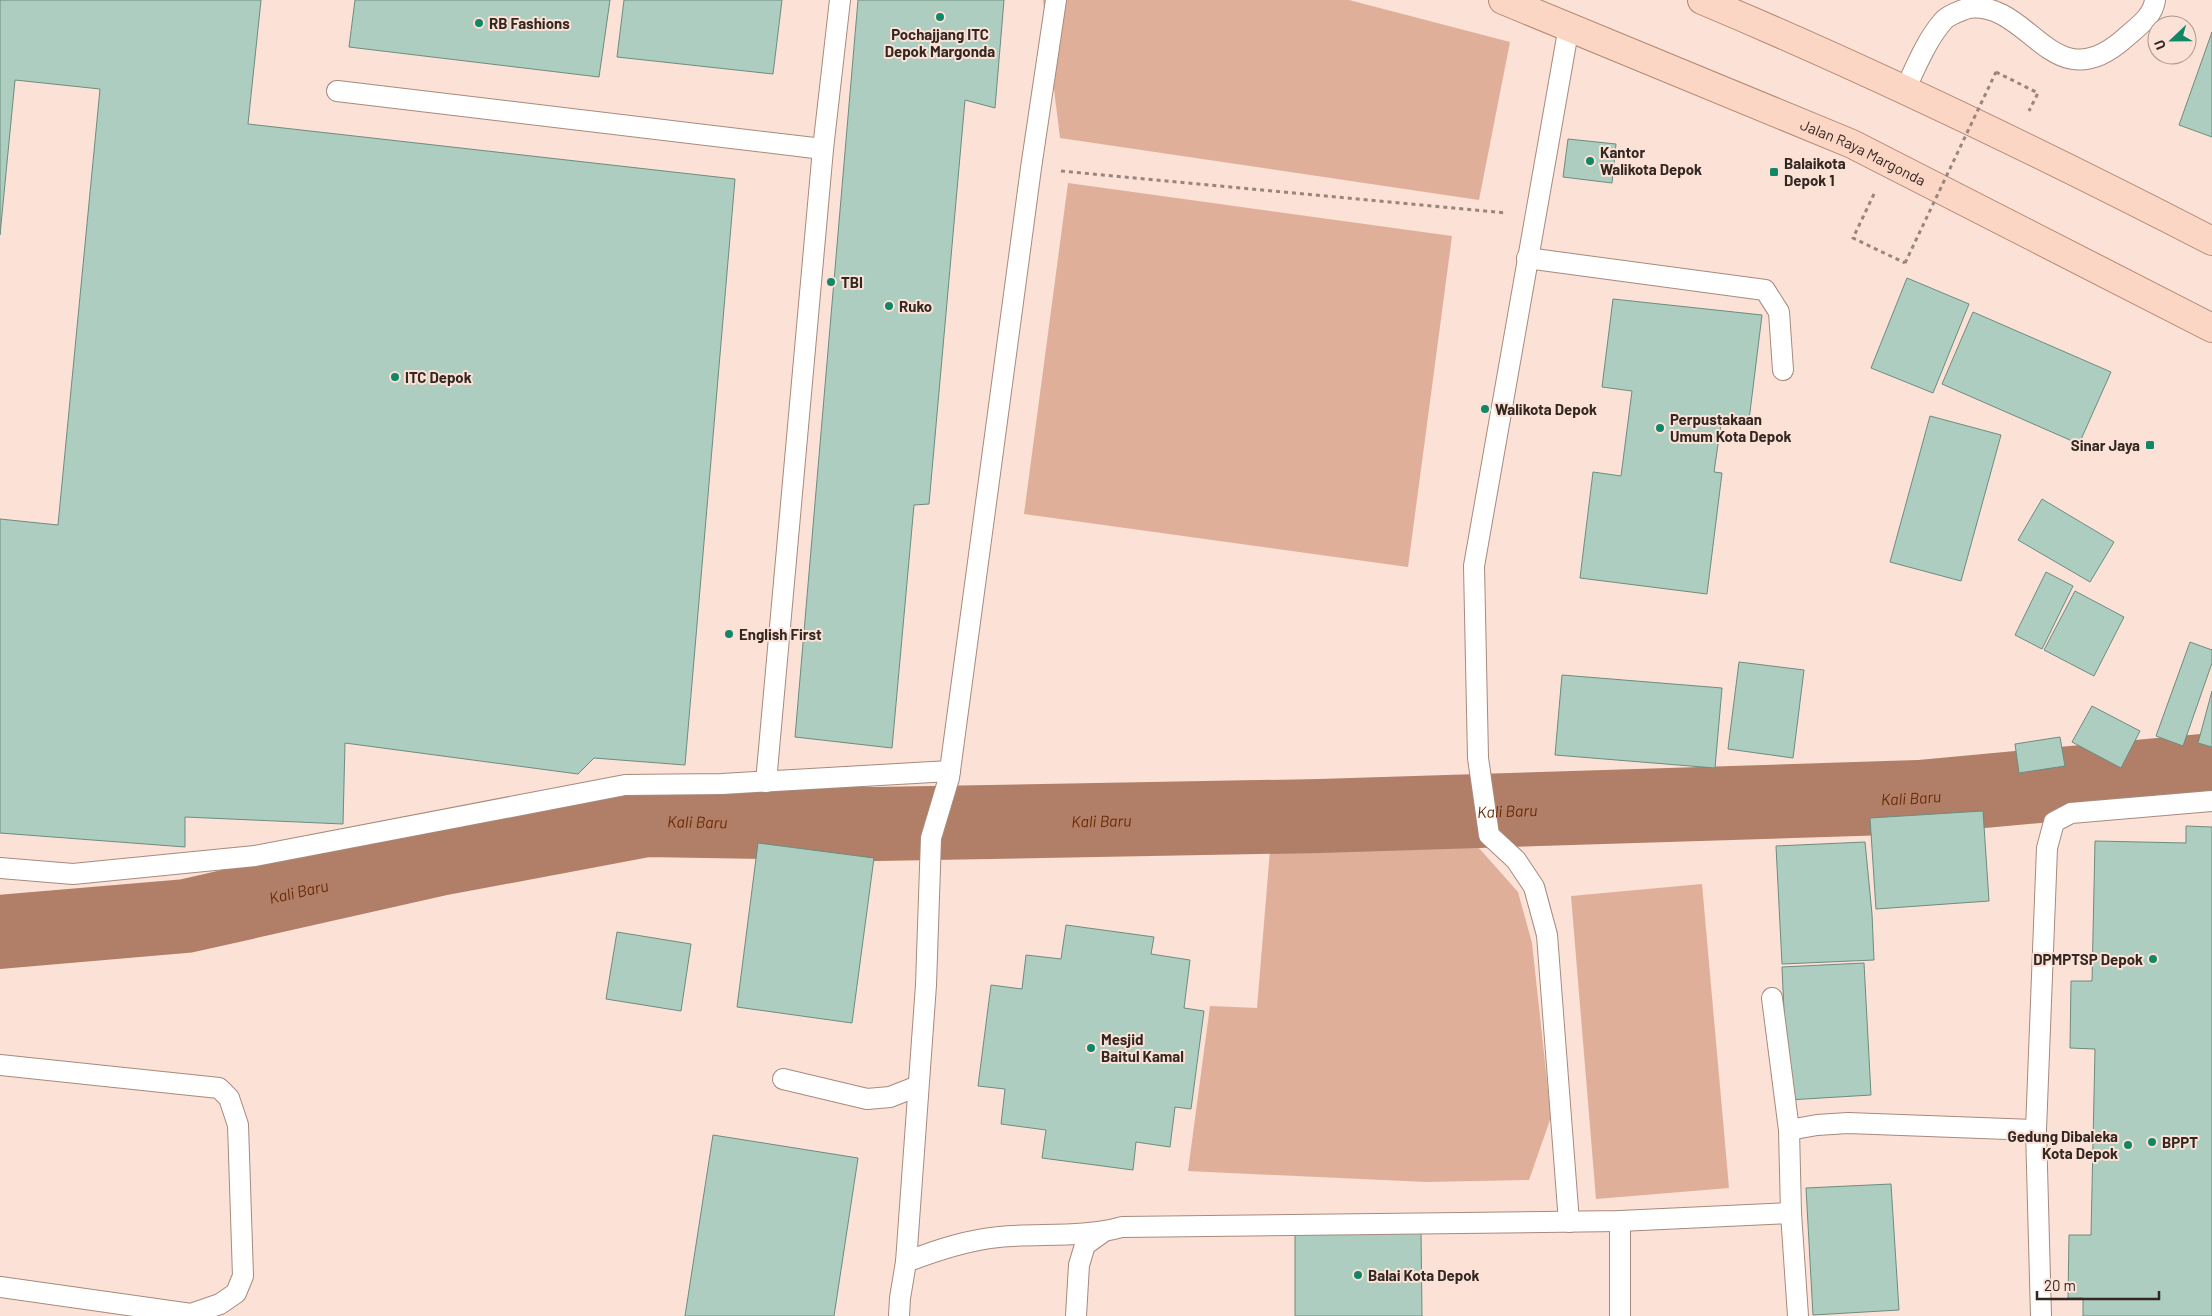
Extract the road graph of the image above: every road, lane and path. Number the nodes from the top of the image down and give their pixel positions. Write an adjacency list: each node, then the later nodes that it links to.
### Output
1 (840, 0): 11 (lane)
2 (1056, 0): 13 (lane)
3 (1504, 0): 7 (main road, Jalan Raya Margonda)
4 (1702, 0): 8 (main road)
5 (2155, 1): 6 (lane)
6 (2004, 4): 8 (lane)
7 (1569, 26): 12 (main road, Jalan Raya Margonda); 14 (lane)
8 (1905, 90): 15 (main road)
9 (337, 91): 11 (lane)
10 (2038, 93): 12 (path, bridge)
11 (823, 149): 20 (lane)
12 (1889, 162): 17 (main road, Jalan Raya Margonda)
13 (1031, 168): 14 (path); 19 (lane)
14 (1534, 215): 16 (lane)
15 (2212, 241)
16 (1527, 258): 18 (lane); 30 (lane)
17 (2212, 328)
18 (1783, 370)
19 (949, 774): 20 (lane); 26 (lane)
20 (766, 782): 22 (lane)
21 (2212, 801): 28 (lane)
22 (0, 868)
23 (1772, 998): 27 (lane)
24 (0, 1065): 34 (lane)
25 (783, 1079): 26 (lane)
26 (918, 1086): 33 (lane)
27 (1789, 1130): 28 (lane); 29 (lane)
28 (2036, 1130): 39 (lane)
29 (1791, 1213): 31 (lane); 38 (lane)
30 (1569, 1222): 31 (lane); 32 (lane)
31 (1620, 1222): 37 (lane)
32 (1103, 1232): 33 (lane); 36 (lane)
33 (906, 1262): 35 (lane)
34 (0, 1288)
35 (899, 1316)
36 (1076, 1316)
37 (1620, 1316)
38 (1798, 1316)
39 (2041, 1316)

